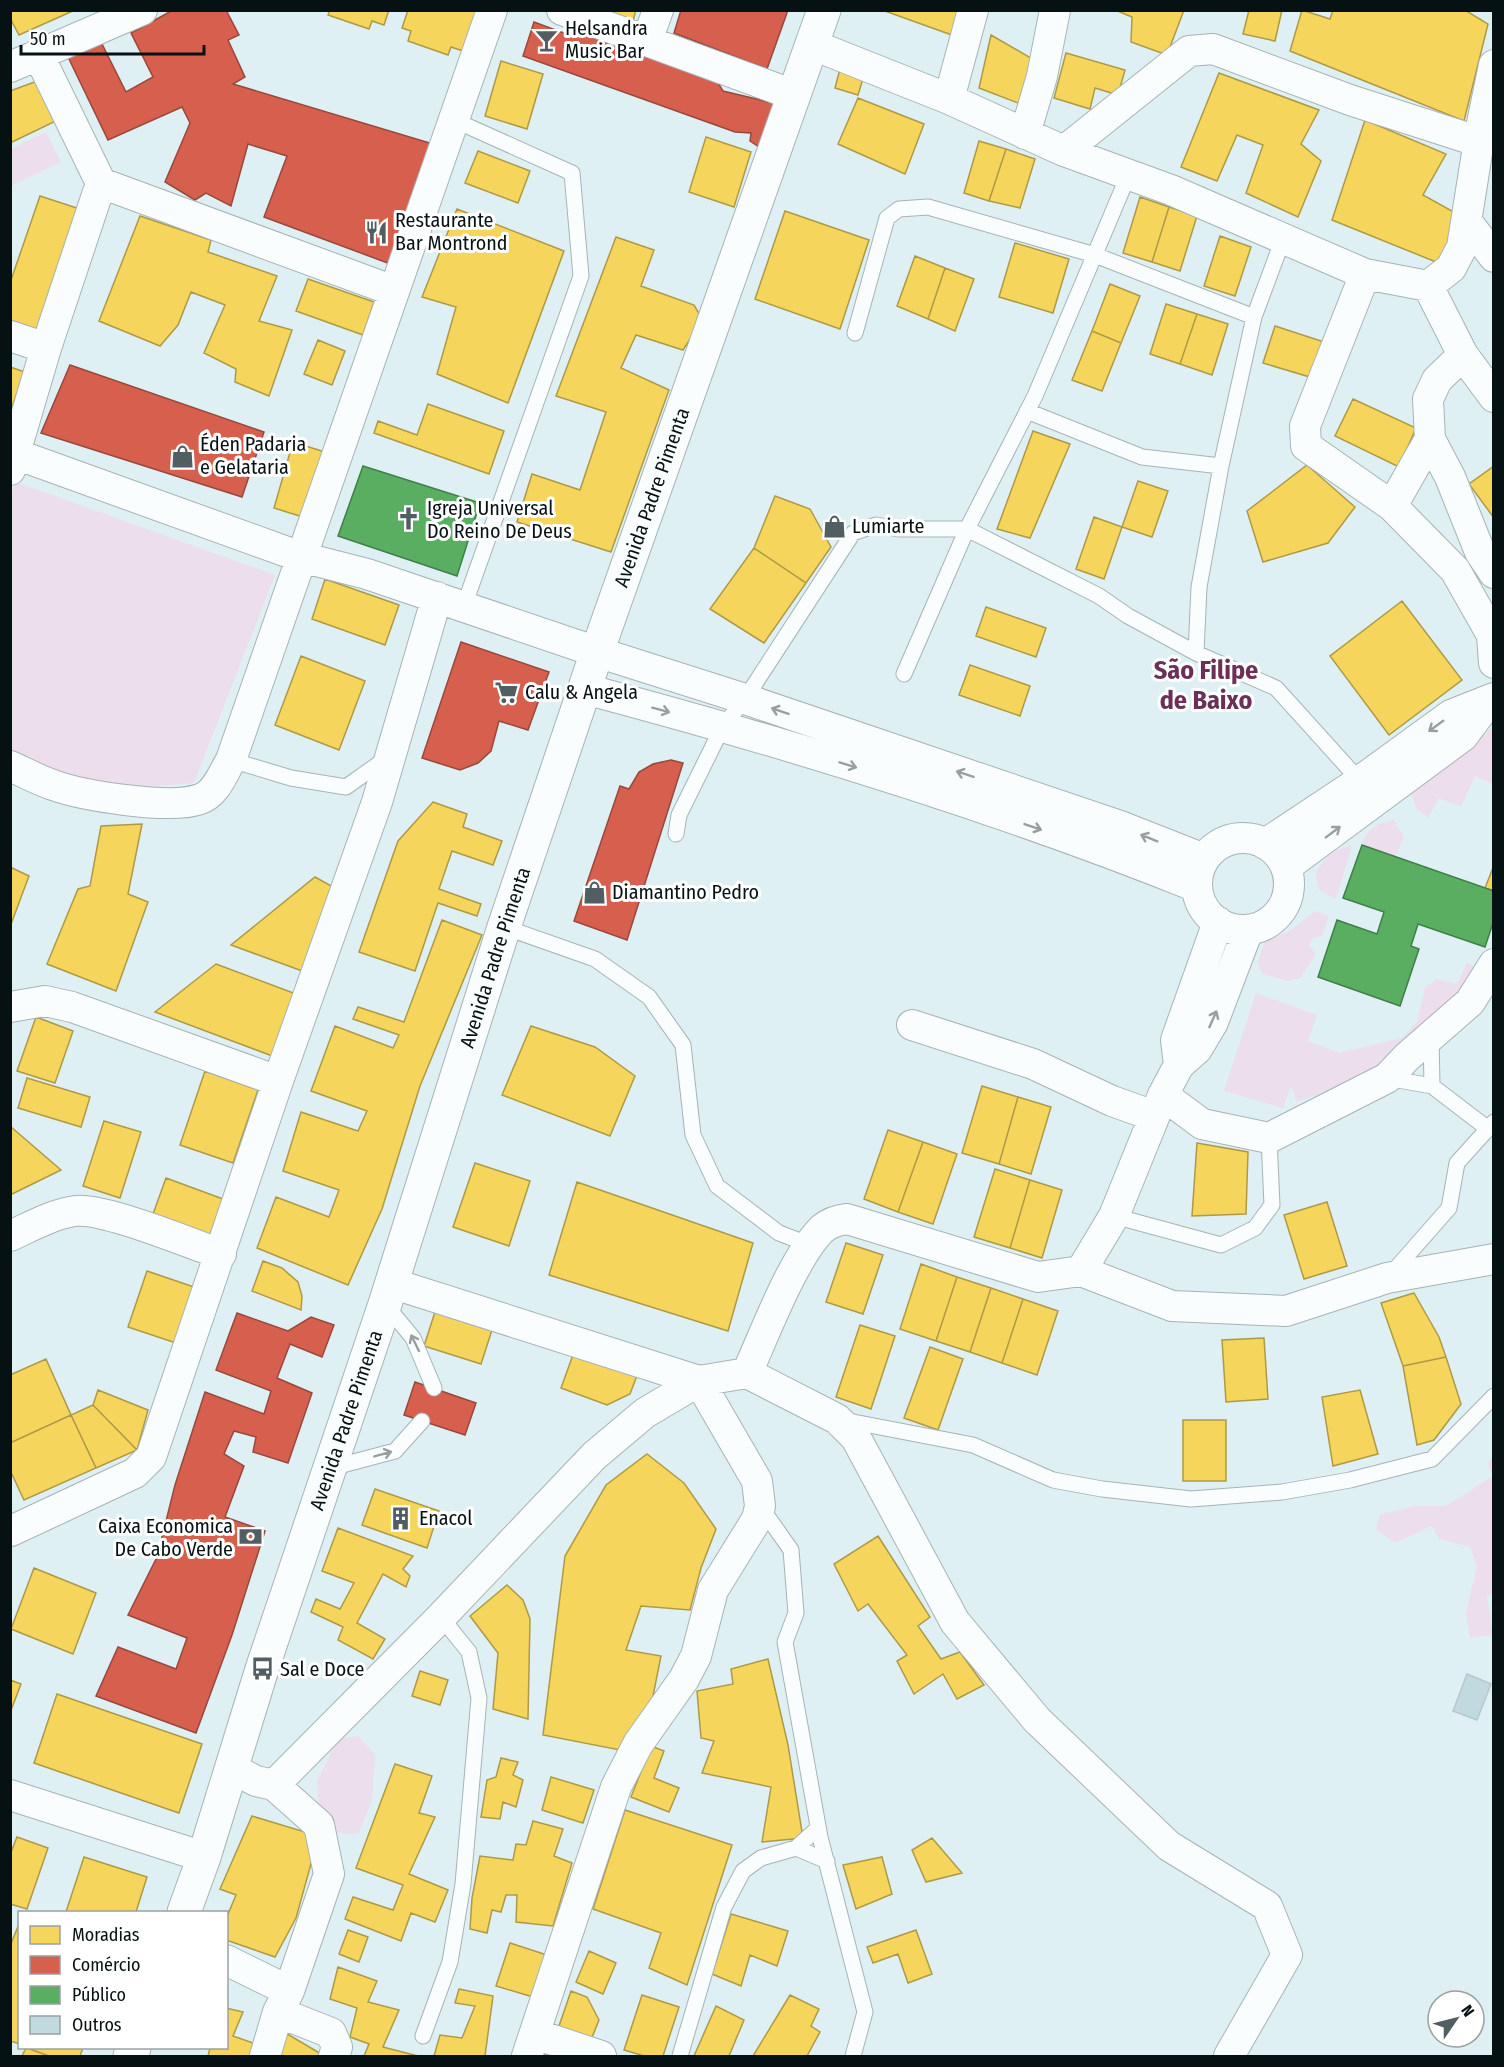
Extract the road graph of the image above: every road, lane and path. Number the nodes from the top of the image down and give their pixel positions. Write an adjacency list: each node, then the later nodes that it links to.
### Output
1 (142, 10): 10 (street)
2 (492, 10): 15 (street)
3 (562, 10): 8 (street)
4 (658, 10): 8 (street)
5 (824, 10): 9 (main road, Avenida Padre Pimenta)
6 (973, 10): 14 (street)
7 (1055, 10): 16 (street)
8 (647, 41): 13 (street)
9 (813, 45): 13 (main road, Avenida Padre Pimenta); 14 (street)
10 (38, 54): 12 (street); 20 (street)
11 (1494, 64): 17 (street)
12 (10, 67)
13 (794, 95): 43 (main road, Avenida Padre Pimenta)
14 (949, 99): 16 (street)
15 (454, 120): 27 (street); 42 (lane)
16 (1025, 134): 18 (street)
17 (1480, 142): 18 (street); 21 (street)
18 (1064, 151): 19 (street)
19 (1128, 176): 22 (street); 23 (lane)
20 (101, 183): 27 (street); 31 (street)
21 (1468, 223): 24 (street); 26 (street)
22 (1283, 239): 25 (street); 28 (lane)
23 (1095, 255): 28 (lane); 29 (lane); 34 (lane)
24 (1494, 257)
25 (1365, 274): 26 (street); 38 (street)
26 (1428, 286): 32 (street)
27 (394, 291): 40 (street)
28 (1254, 317): 37 (lane)
29 (855, 333)
30 (10, 336): 31 (street)
31 (46, 348): 36 (street)
32 (1463, 355): 33 (street); 35 (street)
33 (1494, 397)
34 (1027, 411): 37 (lane); 39 (lane)
35 (1430, 439): 38 (street); 41 (street)
36 (12, 459): 40 (street)
37 (1221, 466): 44 (lane)
38 (1392, 506): 45 (street)
39 (968, 529): 44 (lane); 46 (lane); 48 (lane)
40 (301, 557): 42 (street); 52 (street)
41 (1494, 573)
42 (450, 601): 43 (street); 51 (street)
43 (597, 652): 47 (main road, Avenida Padre Pimenta); 48 (street)
44 (1196, 653): 54 (lane)
45 (1494, 663)
46 (904, 674)
47 (585, 689): 50 (street, one-way to 50); 60 (main road, Avenida Padre Pimenta)
48 (745, 699): 50 (lane); 58 (street, one-way to 48)
49 (1491, 700): 54 (street, one-way to 54); 57 (street, one-way to 49)
50 (723, 726): 55 (lane); 58 (street, one-way to 58)
51 (390, 756): 52 (lane); 68 (street)
52 (231, 760): 53 (street)
53 (10, 766)
54 (1360, 781): 56 (street)
55 (676, 834)
56 (1265, 844): 57 (street); 58 (street)
57 (1286, 867): 61 (street)
58 (1200, 873): 59 (street)
59 (1218, 922): 61 (street); 66 (street)
60 (504, 927): 75 (lane); 80 (main road, Avenida Padre Pimenta)
61 (1248, 930): 66 (street, one-way to 61)
62 (1494, 964): 65 (street)
63 (10, 1007): 68 (street)
64 (912, 1025): 70 (street)
65 (1431, 1036): 67 (street); 69 (lane)
66 (1179, 1065): 70 (street)
67 (1387, 1078): 69 (lane); 72 (street)
68 (278, 1081): 76 (street)
69 (1432, 1086): 71 (lane)
70 (1158, 1106): 72 (street); 73 (street)
71 (1490, 1125): 79 (lane)
72 (1269, 1138): 73 (lane)
73 (1114, 1216): 78 (street)
74 (10, 1236): 76 (street)
75 (810, 1245): 78 (street); 81 (street)
76 (221, 1254): 89 (street)
77 (1494, 1259): 79 (street)
78 (1081, 1271): 79 (street)
79 (1387, 1278)
80 (388, 1293): 82 (street); 83 (lane, one-way to 80); 87 (main road, Avenida Padre Pimenta)
81 (747, 1372): 82 (street); 85 (street)
82 (699, 1381): 88 (street); 90 (street)
83 (434, 1389)
84 (1494, 1396): 85 (lane)
85 (837, 1419): 108 (street)
86 (422, 1421): 87 (lane, one-way to 86)
87 (331, 1468): 91 (main road, Avenida Padre Pimenta)
88 (760, 1506): 94 (lane); 102 (street)
89 (11, 1531)
90 (441, 1617): 92 (street); 101 (lane)
91 (231, 1768): 92 (street); 96 (main road, Avenida Padre Pimenta)
92 (274, 1785): 100 (street)
93 (10, 1796): 96 (street)
94 (818, 1828): 95 (lane); 97 (lane)
95 (796, 1848): 97 (lane); 106 (lane)
96 (204, 1857): 98 (main road, Avenida Padre Pimenta)
97 (826, 1861): 107 (lane)
98 (184, 1911)
99 (228, 1961): 100 (street)
100 (284, 2002): 103 (street); 104 (street)
101 (423, 2036)
102 (531, 2045): 105 (street)
103 (265, 2056)
104 (334, 2056)
105 (601, 2056)
106 (680, 2056)
107 (853, 2056)
108 (1229, 2056)

